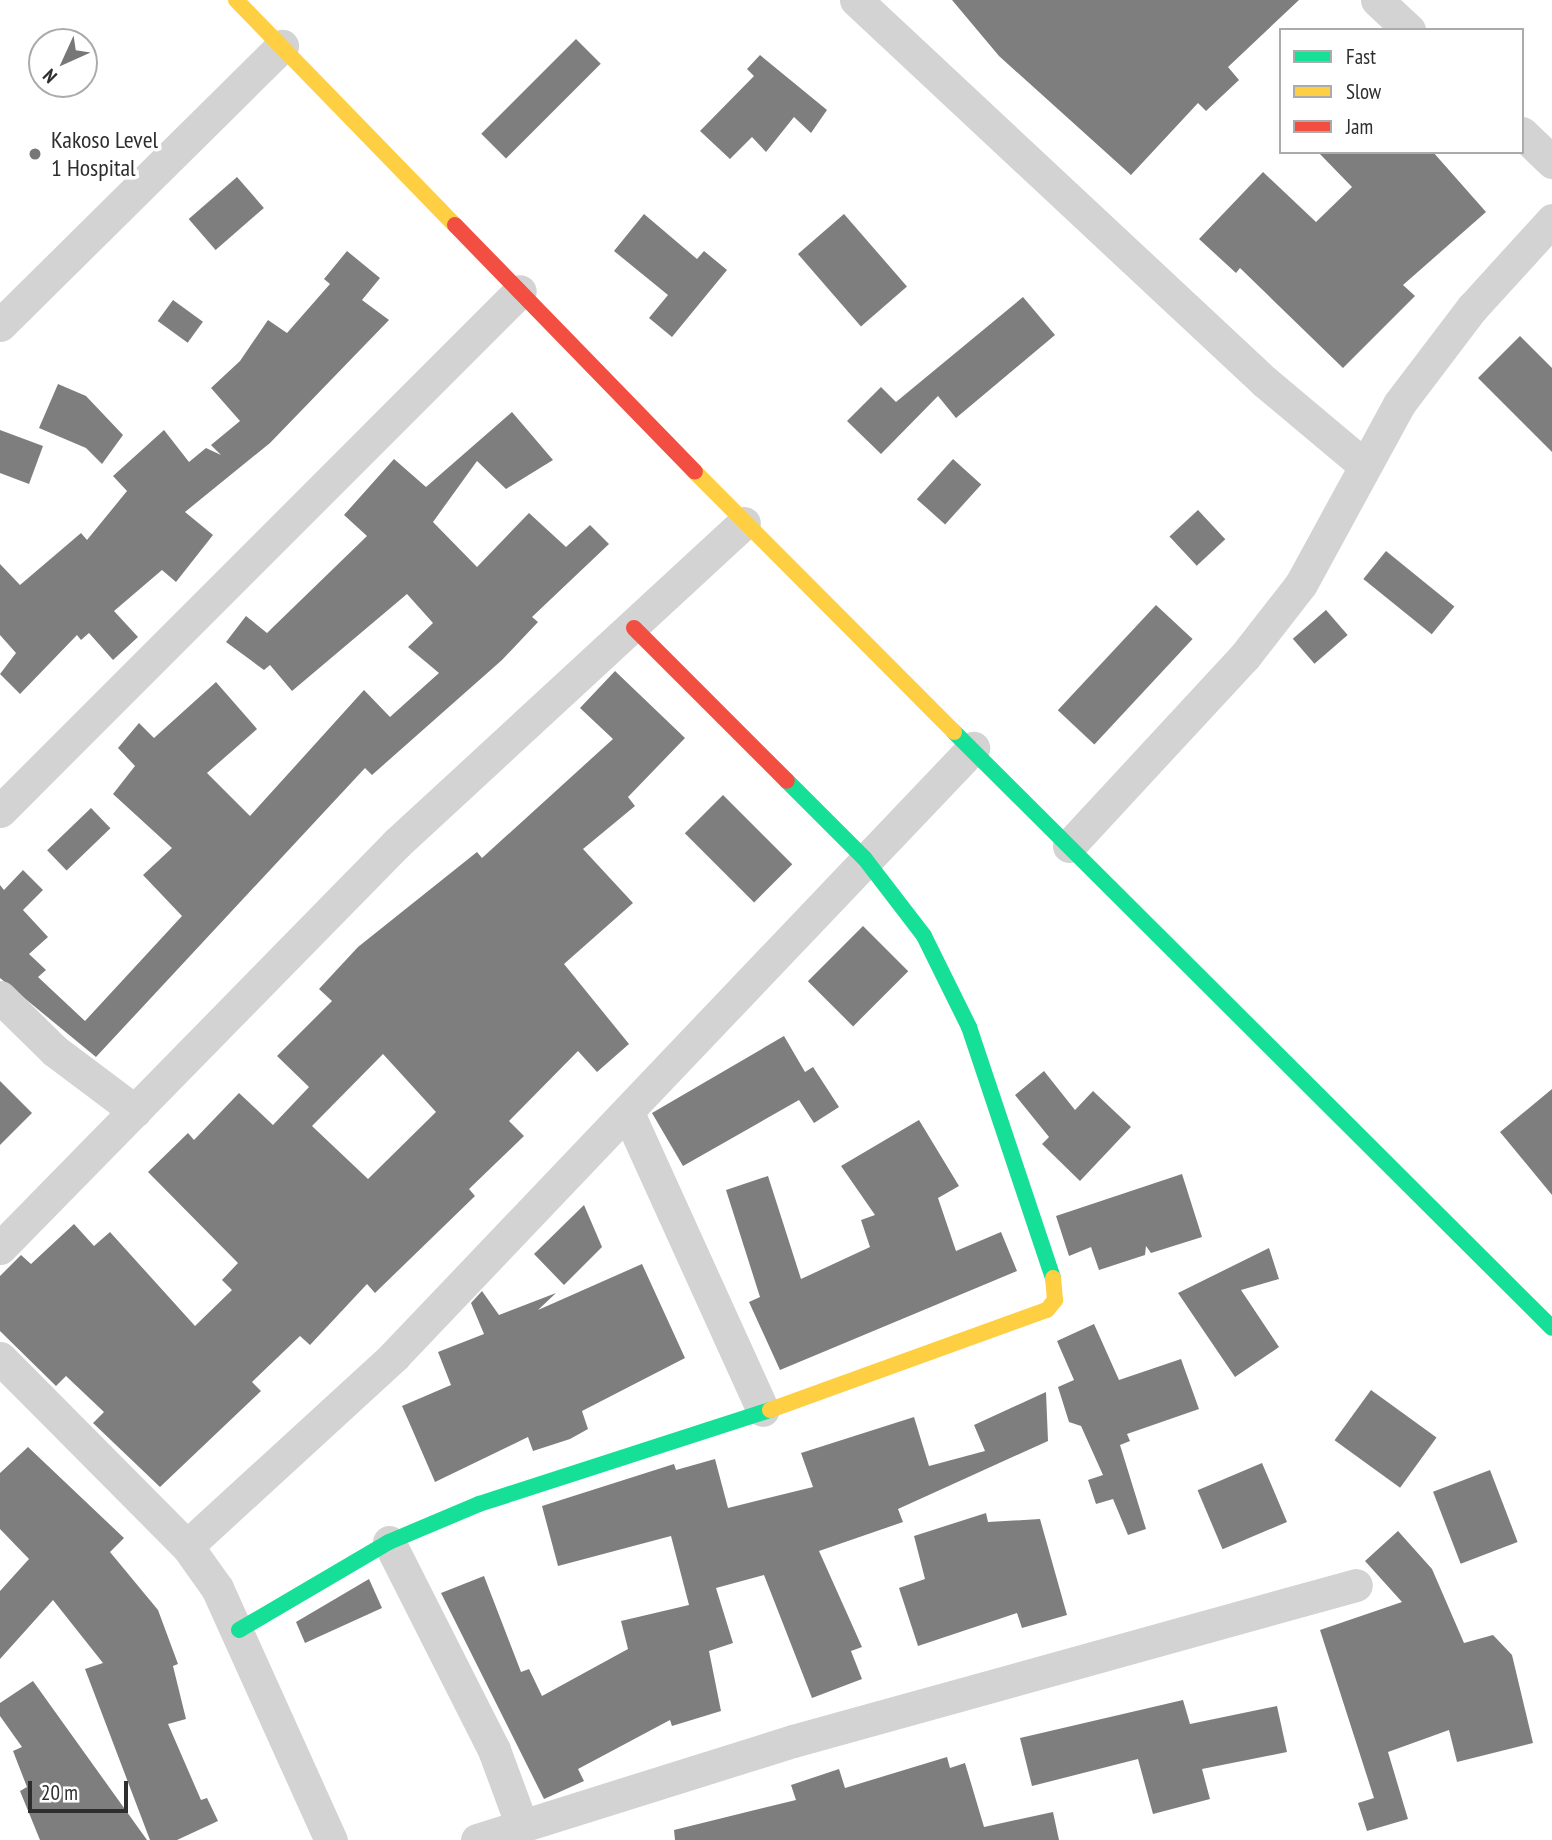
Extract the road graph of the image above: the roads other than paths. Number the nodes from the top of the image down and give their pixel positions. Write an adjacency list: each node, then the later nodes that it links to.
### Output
1 (236, 0): 5 (street)
2 (856, 0): 11 (street)
3 (1377, 0): 4 (street)
4 (1407, 28)
5 (282, 46): 9 (street); 10 (street)
6 (1524, 135): 7 (street)
7 (1552, 162)
8 (1552, 220): 11 (street)
9 (520, 291): 12 (street); 15 (street)
10 (0, 325)
11 (1364, 465): 16 (street)
12 (744, 523): 13 (street); 14 (street)
13 (634, 628): 17 (street); 19 (street)
14 (973, 748): 16 (street); 17 (street)
15 (0, 811)
16 (1069, 846): 22 (street)
17 (865, 859): 20 (street); 24 (street)
18 (0, 997): 19 (street)
19 (135, 1111): 21 (street)
20 (628, 1113): 24 (street); 26 (street)
21 (0, 1248)
22 (1552, 1328)
23 (0, 1359): 26 (street)
24 (763, 1410): 25 (street)
25 (389, 1542): 28 (street); 29 (street)
26 (187, 1546): 28 (street)
27 (1356, 1585): 29 (street)
28 (239, 1630): 30 (street)
29 (521, 1823): 31 (street)
30 (331, 1840)
31 (477, 1840)

